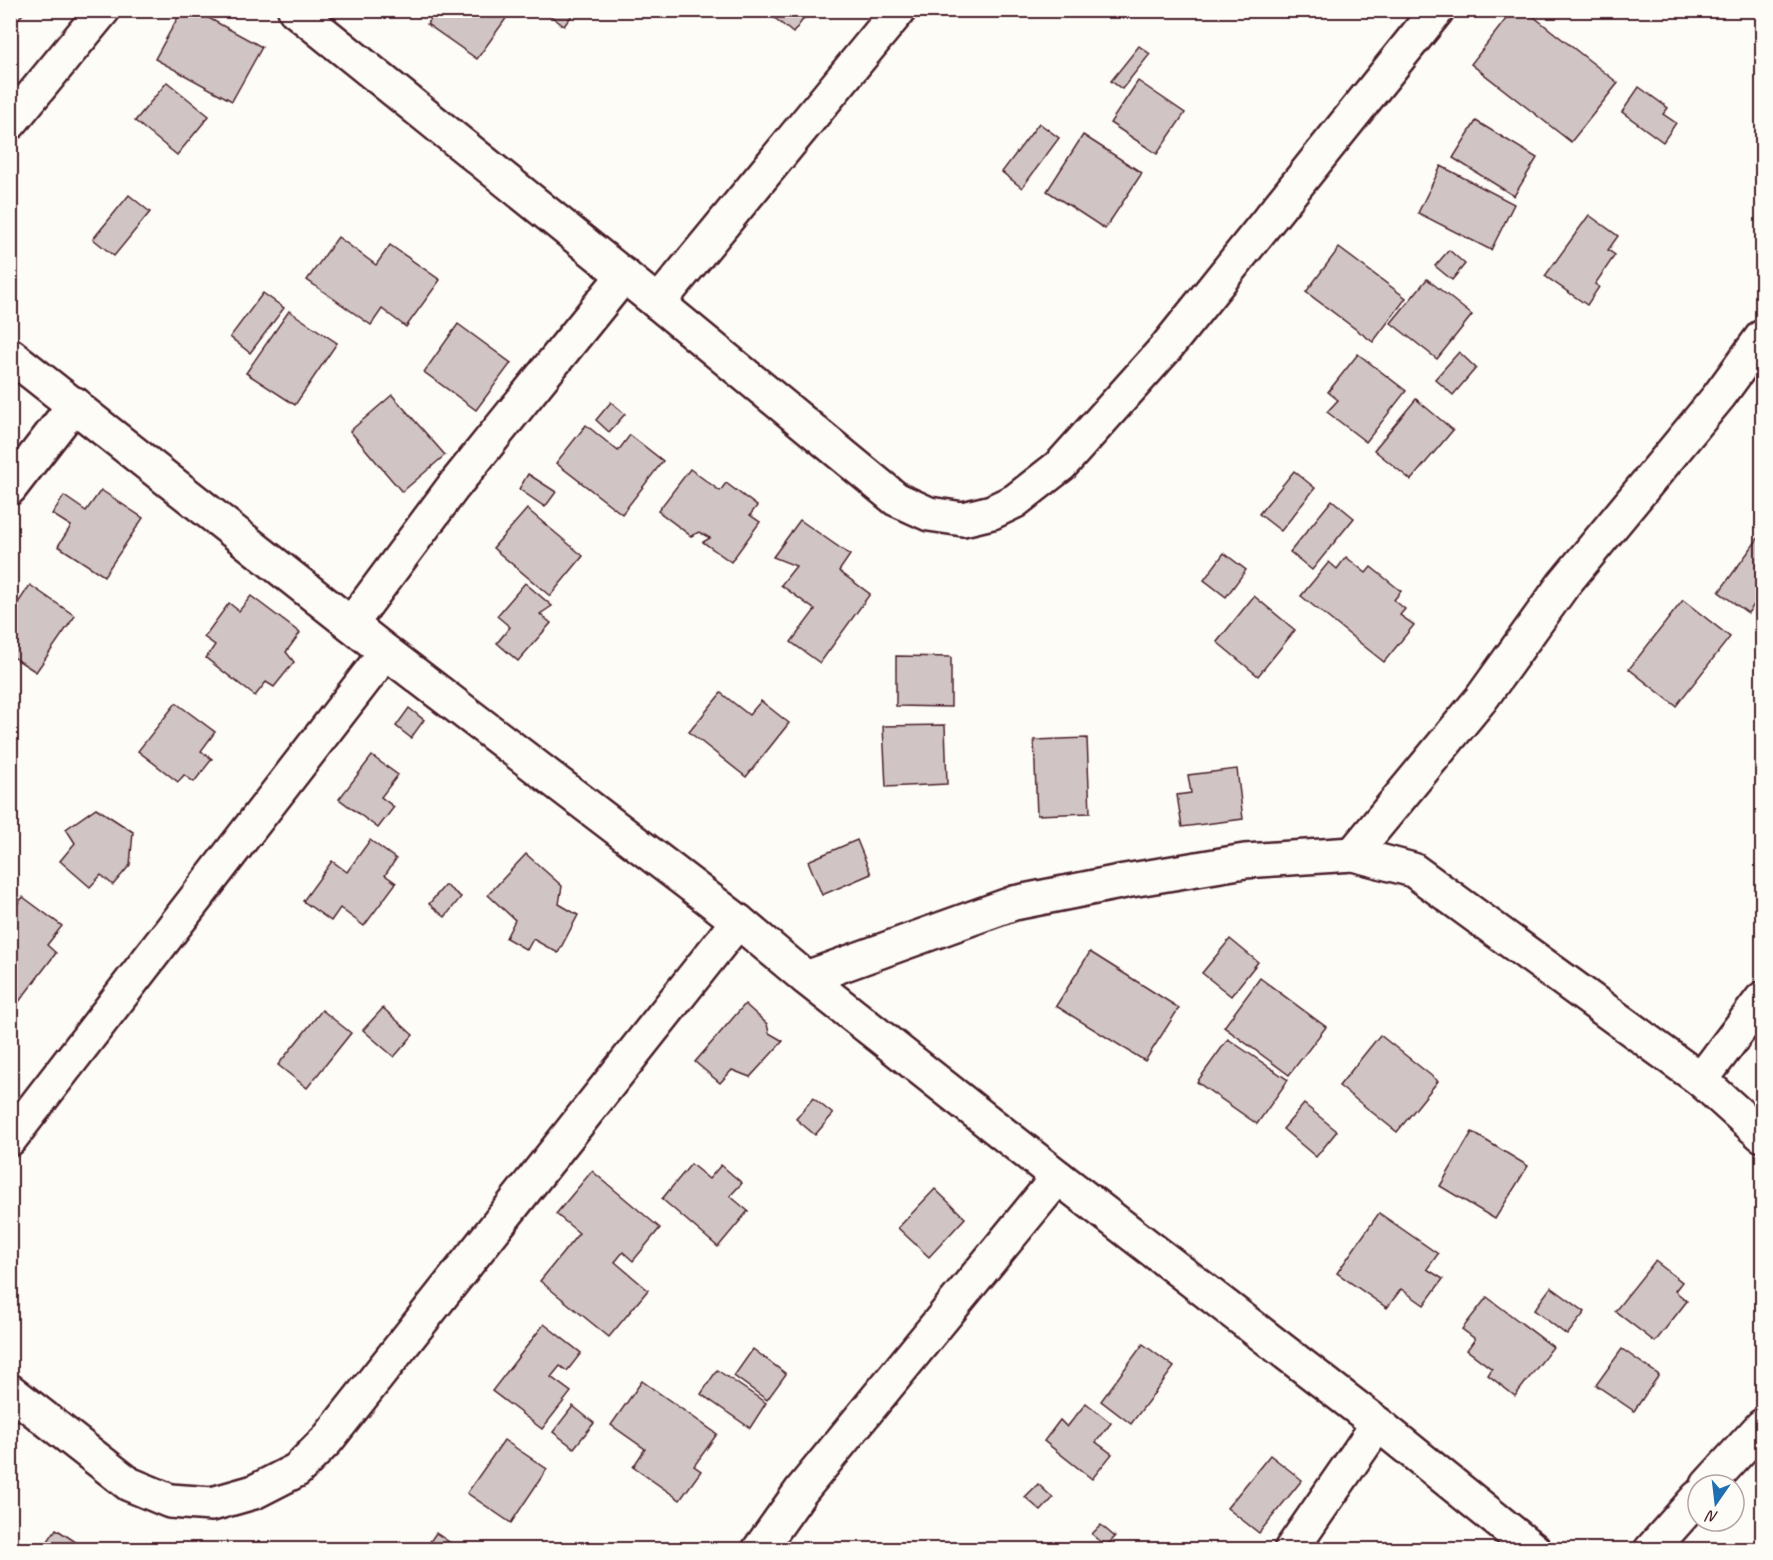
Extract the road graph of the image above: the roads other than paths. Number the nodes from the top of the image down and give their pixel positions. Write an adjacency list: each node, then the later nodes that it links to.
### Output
1 (103, 10): 5 (street)
2 (295, 10): 6 (street)
3 (899, 10): 7 (street)
4 (1437, 10): 7 (street)
5 (10, 123)
6 (624, 275): 7 (street); 12 (street)
7 (658, 303)
8 (1762, 337): 14 (street)
9 (10, 355): 10 (street)
10 (75, 404): 11 (street); 12 (street)
11 (10, 488)
12 (351, 624): 13 (street)
13 (386, 652): 15 (street); 20 (street)
14 (1353, 854): 16 (street); 18 (street)
15 (738, 921): 16 (street); 22 (street)
16 (806, 978): 21 (street)
17 (1762, 999): 18 (street)
18 (1701, 1080): 19 (street)
19 (1762, 1135)
20 (10, 1139)
21 (1058, 1177): 23 (street); 27 (street)
22 (10, 1391)
23 (1378, 1424): 28 (street); 29 (street)
24 (1762, 1426): 25 (street)
25 (1719, 1473)
26 (1686, 1511): 30 (street)
27 (759, 1550)
28 (1291, 1550)
29 (1534, 1550)
30 (1651, 1550)

